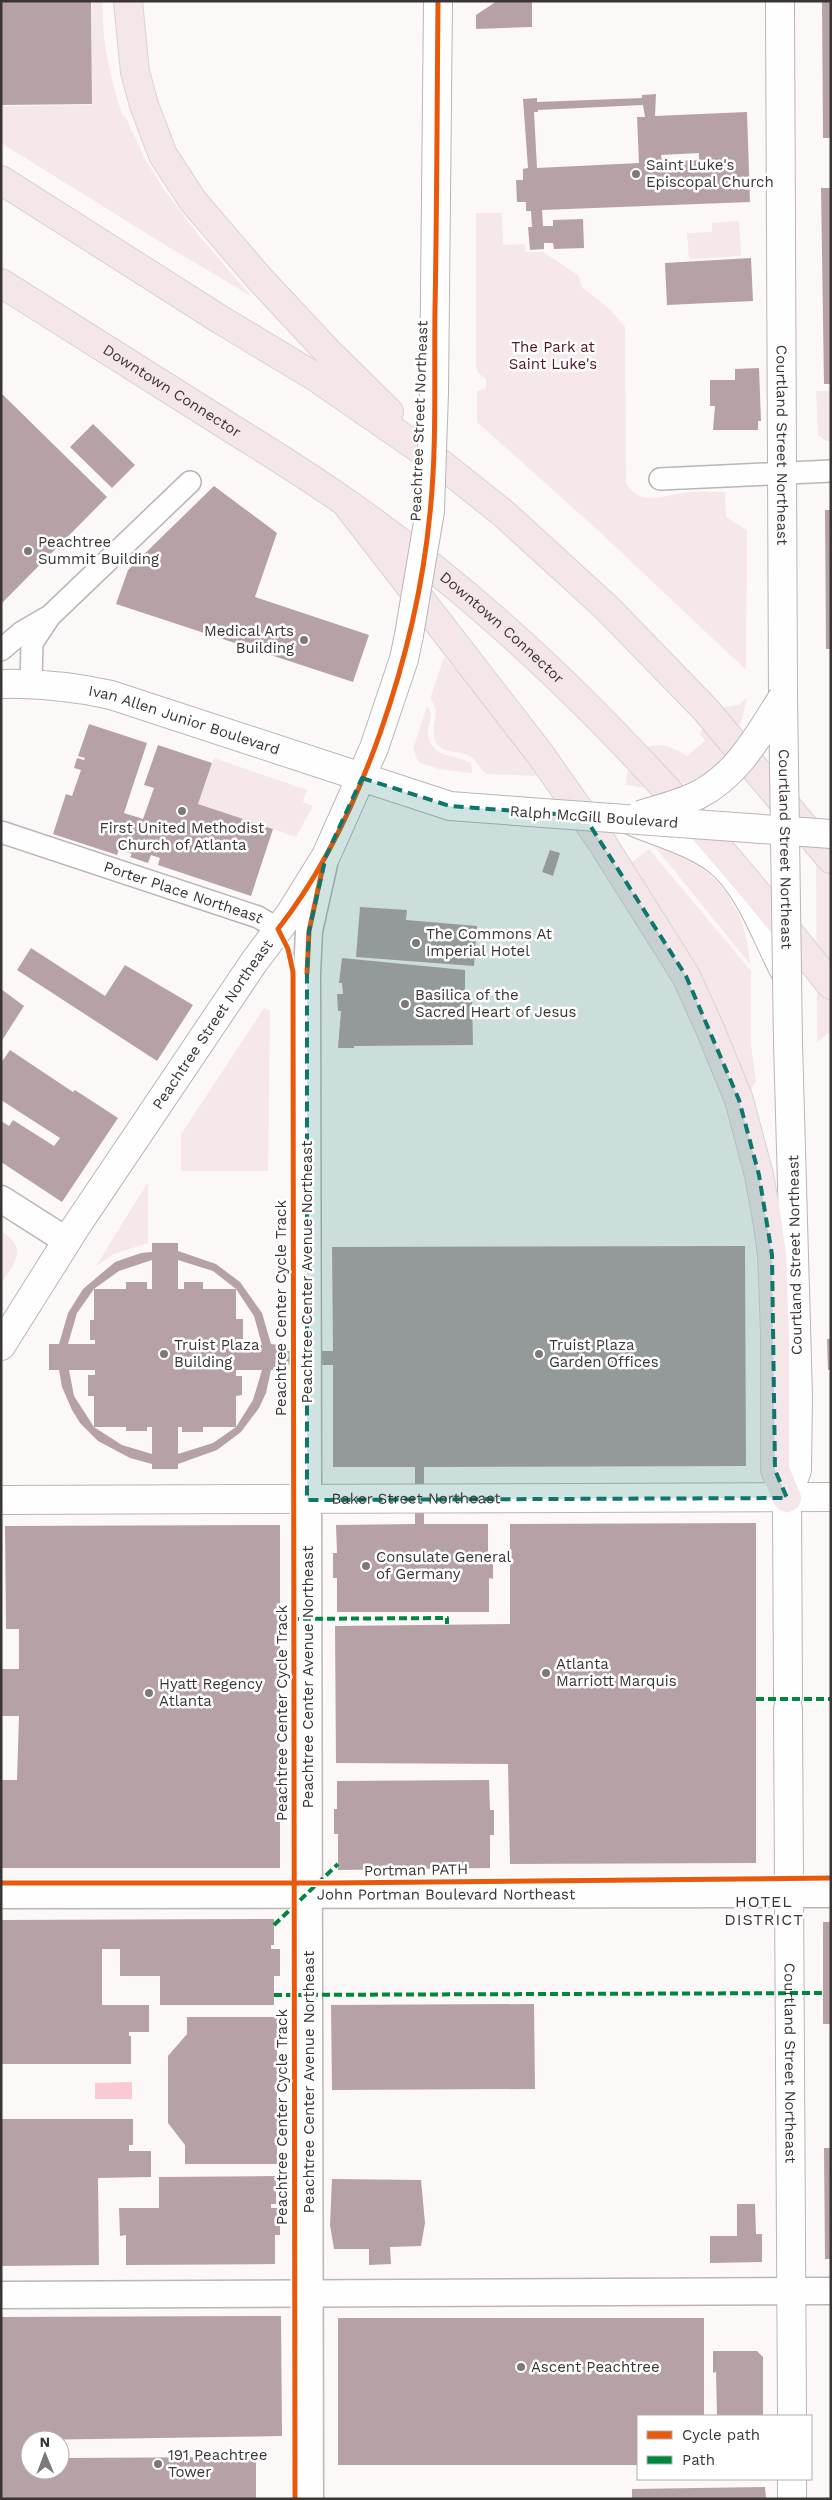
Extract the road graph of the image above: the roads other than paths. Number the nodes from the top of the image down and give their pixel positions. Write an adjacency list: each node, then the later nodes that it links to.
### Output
1 (128, 1): 6 (highway)
2 (438, 1): 17 (main road, Peachtree Street Northeast, bridge)
3 (780, 1): 8 (main road, Courtland Street Northeast)
4 (1, 180): 6 (highway)
5 (1, 283): 11 (highway, Downtown Connector)
6 (440, 463): 23 (highway)
7 (831, 471): 8 (street)
8 (782, 474): 9 (street); 16 (main road, Courtland Street Northeast)
9 (660, 479)
10 (190, 482): 12 (street)
11 (346, 502): 26 (highway, Downtown Connector); 31 (highway)
12 (50, 616): 13 (street); 14 (street)
13 (1, 650)
14 (31, 683): 15 (main road, Ivan Allen Junior Boulevard); 17 (main road, Ivan Allen Junior Boulevard)
15 (1, 684)
16 (783, 697): 18 (main road, bridge); 19 (main road, Courtland Street Northeast, bridge)
17 (362, 778): 18 (main road, Ralph McGill Boulevard, bridge); 22 (main road, Peachtree Street Northeast)
18 (628, 820): 19 (main road, Ralph McGill Boulevard, bridge); 25 (main road, bridge)
19 (784, 831): 21 (main road, Ralph McGill Boulevard, bridge); 25 (main road, Courtland Street Northeast, bridge)
20 (1, 832): 24 (street, Porter Place Northeast)
21 (831, 834)
22 (326, 856): 24 (main road, Peachtree Street Northeast); 33 (street, Peachtree Center Avenue Northeast)
23 (831, 859)
24 (278, 929): 28 (main road, Peachtree Street Northeast)
25 (786, 974): 31 (main road, Courtland Street Northeast, bridge)
26 (831, 985)
27 (1, 1199): 28 (street)
28 (67, 1241): 29 (main road, Peachtree Street Northeast)
29 (1, 1346)
30 (831, 1497): 31 (main road, Baker Street Northeast)
31 (787, 1498): 33 (main road, Baker Street Northeast); 35 (main road, Courtland Street Northeast)
32 (1, 1500): 33 (main road, Baker Street Northeast)
33 (307, 1500): 34 (street, Peachtree Center Avenue Northeast)
34 (308, 1894): 35 (street, John Portman Boulevard Northeast); 37 (street, John Portman Boulevard Northeast); 40 (street, Peachtree Center Avenue Northeast)
35 (789, 1894): 36 (street, John Portman Boulevard Northeast); 38 (main road, Courtland Street Northeast)
36 (831, 1894)
37 (1, 1895)
38 (791, 2291): 39 (street); 40 (street); 42 (main road, Courtland Street Northeast)
39 (831, 2291)
40 (309, 2293): 41 (street); 44 (street, Peachtree Center Avenue Northeast)
41 (1, 2295)
42 (792, 2415)
43 (792, 2480): 45 (main road)
44 (310, 2499)
45 (792, 2499)

